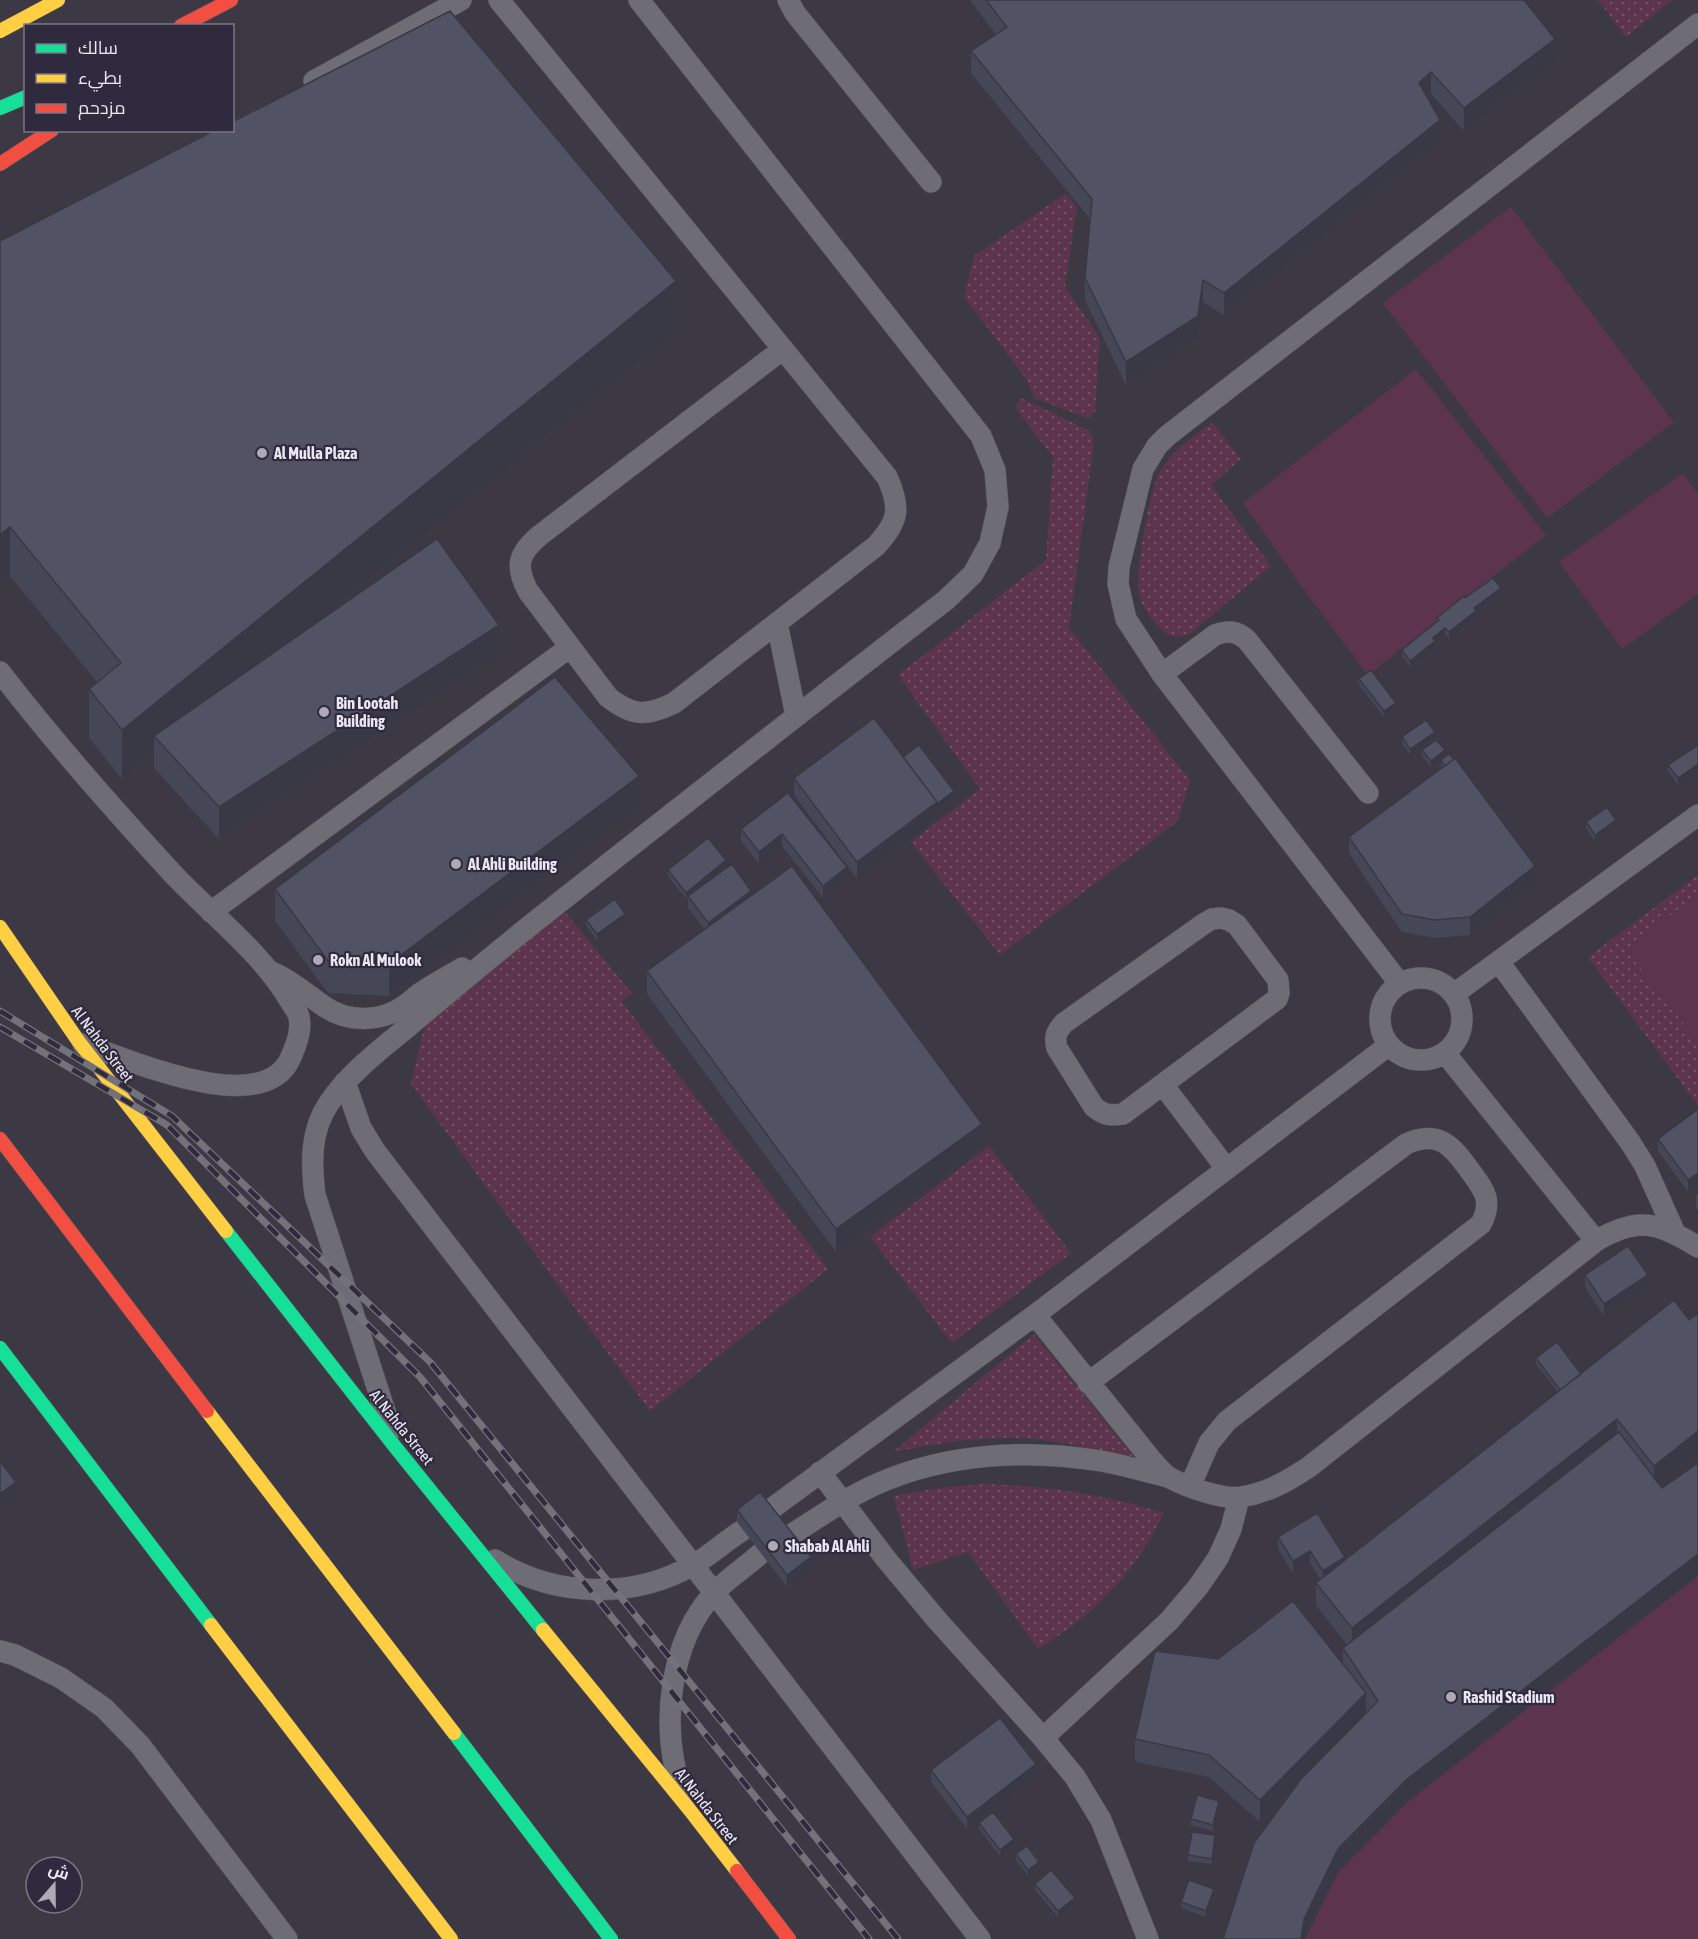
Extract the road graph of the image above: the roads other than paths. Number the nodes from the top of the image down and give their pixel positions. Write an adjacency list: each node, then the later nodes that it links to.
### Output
1 (58, 0): 9 (main road)
2 (231, 0): 7 (main road)
3 (461, 0): 10 (lane)
4 (499, 0): 16 (lane)
5 (639, 0): 21 (lane)
6 (788, 0): 15 (lane)
7 (185, 24)
8 (1698, 24): 20 (lane)
9 (0, 30)
10 (296, 91)
11 (24, 98): 12 (main road)
12 (0, 108)
13 (49, 132): 14 (main road)
14 (0, 164)
15 (932, 182)
16 (783, 349): 17 (lane); 18 (lane)
17 (777, 623): 18 (lane); 21 (lane)
18 (570, 647): 24 (lane)
19 (0, 672): 24 (lane)
20 (1162, 674): 22 (lane); 29 (lane)
21 (796, 716): 26 (lane)
22 (1368, 793)
23 (1698, 815): 27 (lane)
24 (211, 912): 28 (lane)
25 (0, 927): 31 (main road, Al Nahda Street)
26 (489, 958): 28 (lane); 34 (lane)
27 (1499, 962): 30 (lane); 38 (lane)
28 (268, 970): 31 (lane)
29 (1400, 984): 30 (lane); 32 (lane)
30 (1454, 994): 33 (lane)
31 (79, 1042): 44 (main road, Al Nahda Street)
32 (1389, 1046): 33 (lane); 37 (lane)
33 (1445, 1053): 39 (lane)
34 (345, 1082): 44 (lane); 55 (lane)
35 (1163, 1084): 35 (lane); 37 (lane)
36 (0, 1138): 62 (main road)
37 (1226, 1168): 41 (lane)
38 (1675, 1233): 39 (lane); 40 (lane)
39 (1596, 1241): 48 (lane)
40 (1698, 1247)
41 (1035, 1315): 43 (lane); 45 (lane)
42 (4, 1362): 61 (main road)
43 (1088, 1383): 46 (lane); 47 (lane)
44 (396, 1448): 53 (main road, Al Nahda Street)
45 (820, 1472): 49 (lane); 50 (lane)
46 (1169, 1477): 47 (lane); 49 (lane)
47 (1190, 1486): 48 (lane)
48 (1239, 1498): 58 (lane)
49 (843, 1502): 52 (lane); 58 (lane)
50 (767, 1512)
51 (743, 1530): 55 (lane)
52 (786, 1538)
53 (481, 1551): 55 (lane); 59 (main road, Al Nahda Street)
54 (761, 1553): 56 (lane)
55 (694, 1565): 56 (lane)
56 (715, 1592): 59 (lane); 64 (lane)
57 (0, 1652): 60 (lane)
58 (1043, 1738): 65 (lane)
59 (689, 1809): 63 (main road, Al Nahda Street)
60 (287, 1939)
61 (451, 1939)
62 (611, 1939)
63 (789, 1939)
64 (980, 1939)
65 (1148, 1939)

